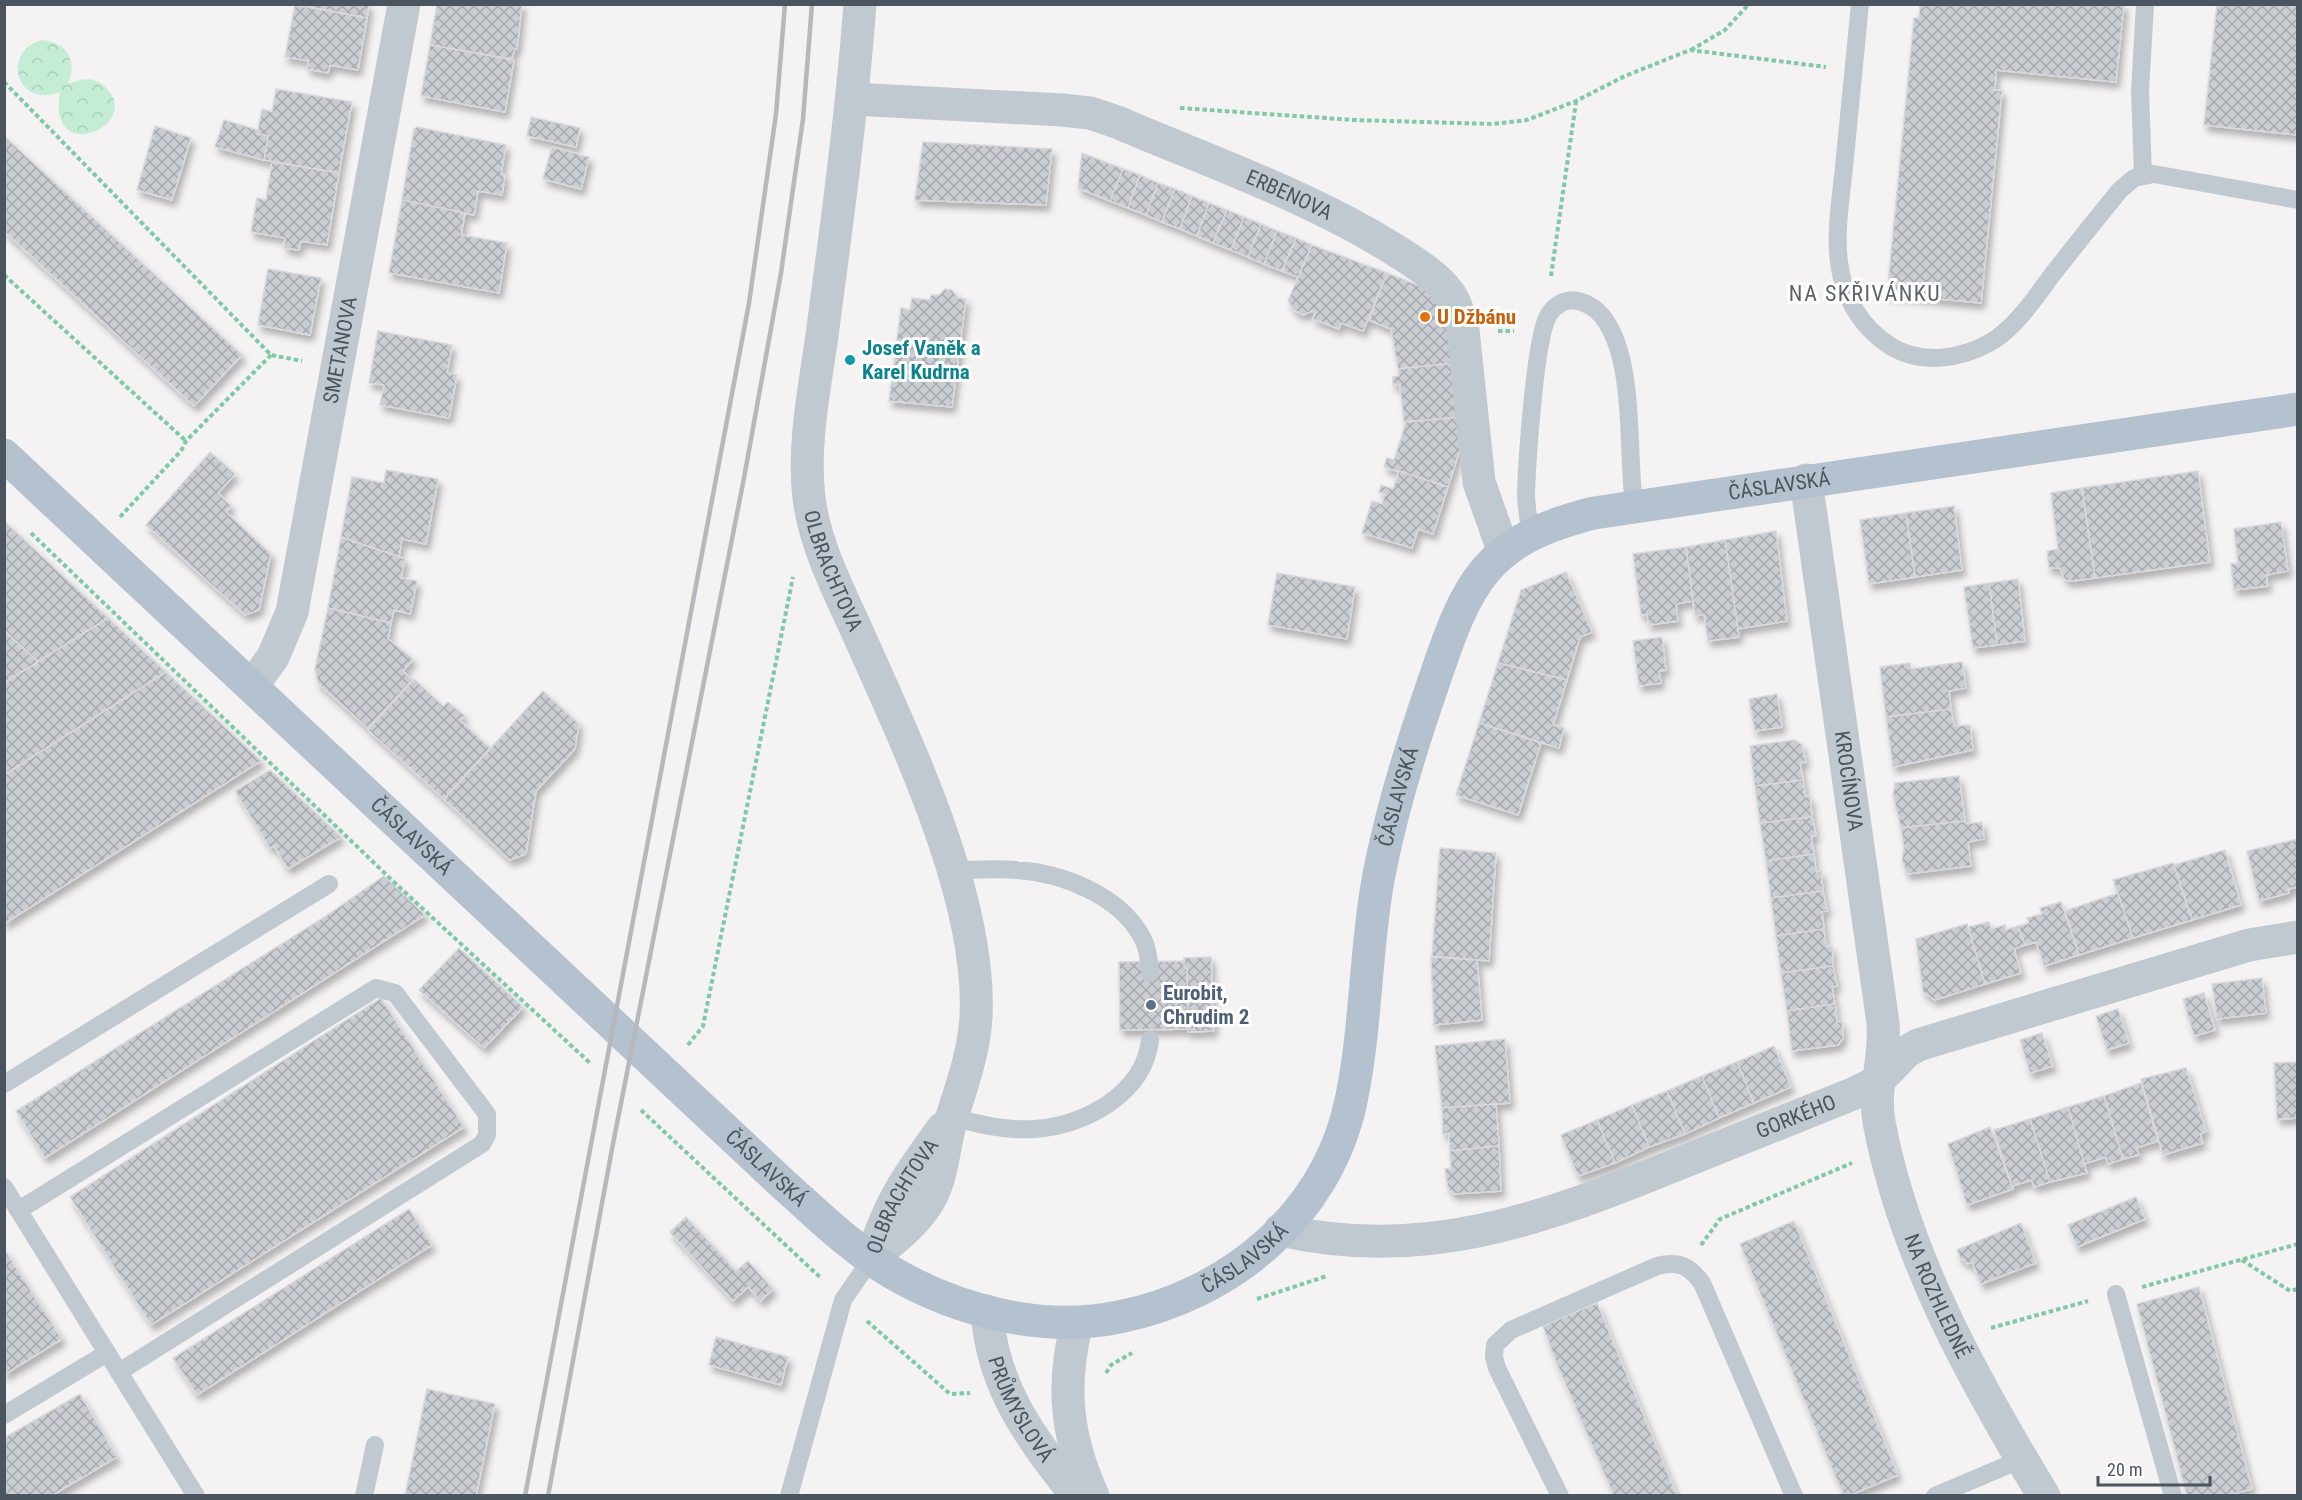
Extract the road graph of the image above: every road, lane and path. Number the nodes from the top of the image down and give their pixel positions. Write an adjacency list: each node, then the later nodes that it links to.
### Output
1 (404, 4): 27 (street, SMETANOVA)
2 (860, 4): 9 (street, OLBRACHTOVA)
3 (1749, 4): 6 (path)
4 (1860, 4): 7 (lane)
5 (2145, 4): 12 (lane)
6 (1690, 50): 7 (path); 10 (path)
7 (1853, 72): 12 (lane)
8 (4, 82): 16 (path)
9 (853, 99): 24 (street, OLBRACHTOVA); 26 (street, ERBENOVA)
10 (1576, 101): 11 (path); 15 (path)
11 (1354, 120)
12 (2143, 175): 13 (lane)
13 (2298, 200)
14 (4, 275): 19 (path)
15 (1542, 332): 22 (lane); 26 (lane)
16 (271, 355): 17 (path); 19 (path)
17 (313, 363)
18 (2298, 409): 21 (main road, ČÁSLAVSKÁ)
19 (186, 441): 23 (path)
20 (4, 454): 27 (main road, ČÁSLAVSKÁ)
21 (1806, 480): 22 (main road, ČÁSLAVSKÁ); 35 (street, KROCÍNOVA)
22 (1634, 506): 26 (main road, ČÁSLAVSKÁ)
23 (120, 517)
24 (814, 525): 28 (street, OLBRACHTOVA); 33 (path)
25 (28, 530): 34 (path)
26 (1517, 542): 42 (main road, ČÁSLAVSKÁ)
27 (252, 686): 43 (main road, ČÁSLAVSKÁ)
28 (952, 871): 31 (lane); 38 (street, OLBRACHTOVA)
29 (329, 884): 36 (lane)
30 (2298, 937): 35 (street, GORKÉHO)
31 (1150, 973)
32 (1150, 1040): 38 (lane)
33 (688, 1046)
34 (590, 1063)
35 (1877, 1082): 42 (street, GORKÉHO); 56 (street, NA ROZHLEDNĚ)
36 (4, 1084)
37 (640, 1110): 48 (path)
38 (951, 1117): 43 (street, OLBRACHTOVA)
39 (1861, 1159): 45 (path)
40 (4, 1187): 41 (lane)
41 (19, 1210): 51 (lane); 52 (lane)
42 (1280, 1230): 50 (main road, ČÁSLAVSKÁ)
43 (872, 1258): 48 (lane); 49 (main road, ČÁSLAVSKÁ)
44 (2242, 1260): 46 (path)
45 (1685, 1265): 62 (lane); 63 (lane)
46 (2298, 1289)
47 (2116, 1293): 66 (lane)
48 (843, 1300): 53 (path); 59 (lane)
49 (987, 1311): 50 (main road, ČÁSLAVSKÁ); 60 (street, PRŮMYSLOVÁ)
50 (1077, 1323): 61 (street, PRŮMYSLOVÁ)
51 (106, 1353): 52 (lane); 54 (lane)
52 (119, 1372): 57 (lane)
53 (950, 1394)
54 (4, 1415)
55 (375, 1445): 58 (lane)
56 (2022, 1459): 64 (lane); 65 (street, NA ROZHLEDNĚ)
57 (196, 1496)
58 (364, 1496)
59 (789, 1496)
60 (1077, 1496)
61 (1093, 1496)
62 (1560, 1496)
63 (1794, 1496)
64 (1935, 1496)
65 (2044, 1496)
66 (2173, 1496)

